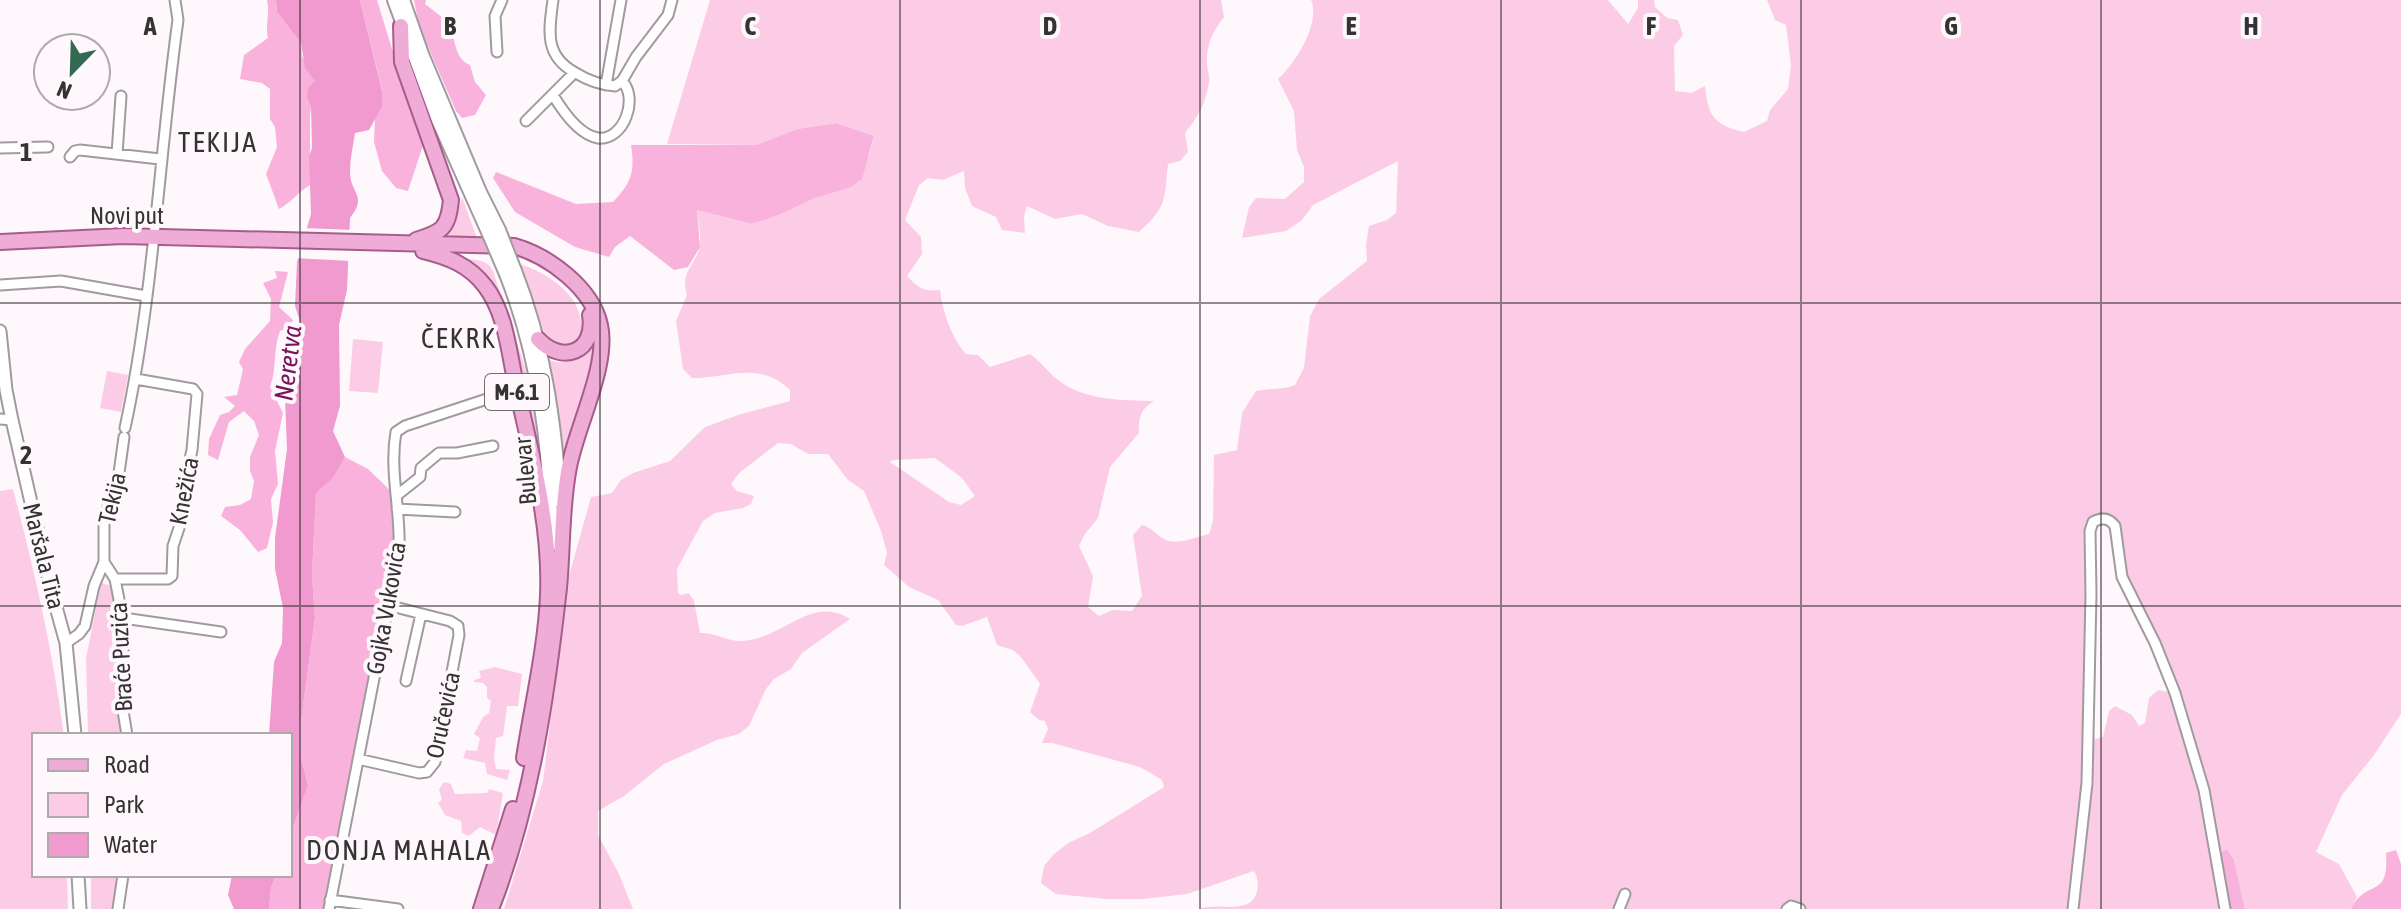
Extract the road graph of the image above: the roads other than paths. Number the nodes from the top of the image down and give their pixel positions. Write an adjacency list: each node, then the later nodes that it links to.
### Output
1 (175, 0): 20 (street, Tekija)
2 (394, 0): 8 (main road, Bulevar)
3 (403, 0): 21 (main road)
4 (502, 0): 9 (street)
5 (553, 0): 10 (street)
6 (621, 0): 12 (street)
7 (672, 0): 11 (street)
8 (401, 26): 21 (main road, Bulevar); 24 (main road)
9 (497, 52)
10 (574, 73): 12 (street); 13 (street)
11 (622, 81): 12 (street); 13 (street)
12 (606, 85)
13 (553, 95): 15 (street)
14 (121, 96): 18 (street)
15 (526, 121)
16 (48, 147): 17 (street)
17 (0, 148)
18 (117, 154): 19 (street); 20 (street)
19 (70, 157)
20 (160, 159): 22 (street, Tekija)
21 (494, 231): 25 (main road, Bulevar, bridge)
22 (152, 236): 23 (main road, Novi put / M-6.1); 24 (main road, Novi put / M-6.1); 27 (street, Tekija)
23 (0, 242)
24 (404, 244): 28 (main road, M-6.1); 32 (main road, M-6.1)
25 (510, 273): 30 (main road); 41 (main road, Bulevar)
26 (0, 285): 27 (street)
27 (146, 296): 31 (street, Tekija)
28 (587, 299): 30 (main road); 38 (main road, M-6.1)
29 (0, 331): 33 (street, Maršala Tita)
30 (538, 339): 38 (main road)
31 (136, 379): 39 (street, Tekija); 40 (street, Knežića)
32 (516, 386): 35 (street, Gojka Vukovića); 41 (main road, M-6.1)
33 (6, 419): 46 (street, Maršala Tita)
34 (493, 446): 35 (street)
35 (396, 496): 36 (street, Gojka Vukovića)
36 (397, 509): 37 (street); 42 (street, Gojka Vukovića)
37 (455, 512)
38 (561, 516): 59 (main road, M-6.1)
39 (104, 562): 40 (street); 46 (street, Tekija)
40 (115, 579): 44 (street, Braće Puzića)
41 (548, 595): 58 (main road, Bulevar / M-6.1)
42 (387, 605): 43 (street, Oručevića); 50 (street, Gojka Vukovića)
43 (421, 614): 47 (street, Oručevića); 50 (street, Oručevića)
44 (123, 618): 45 (street); 49 (street, Braće Puzića)
45 (221, 632)
46 (66, 643): 48 (street, Maršala Tita)
47 (406, 681)
48 (75, 733)
49 (127, 733)
50 (358, 759): 54 (street, Gojka Vukovića)
51 (78, 877): 55 (street)
52 (123, 877): 56 (street)
53 (1625, 894): 60 (street)
54 (330, 904): 57 (street)
55 (80, 909)
56 (118, 909)
57 (398, 909)
58 (481, 909)
59 (491, 909)
60 (1619, 909)
61 (1787, 909): 62 (street)
62 (1800, 909)
63 (2073, 909): 64 (street)
64 (2225, 909)

